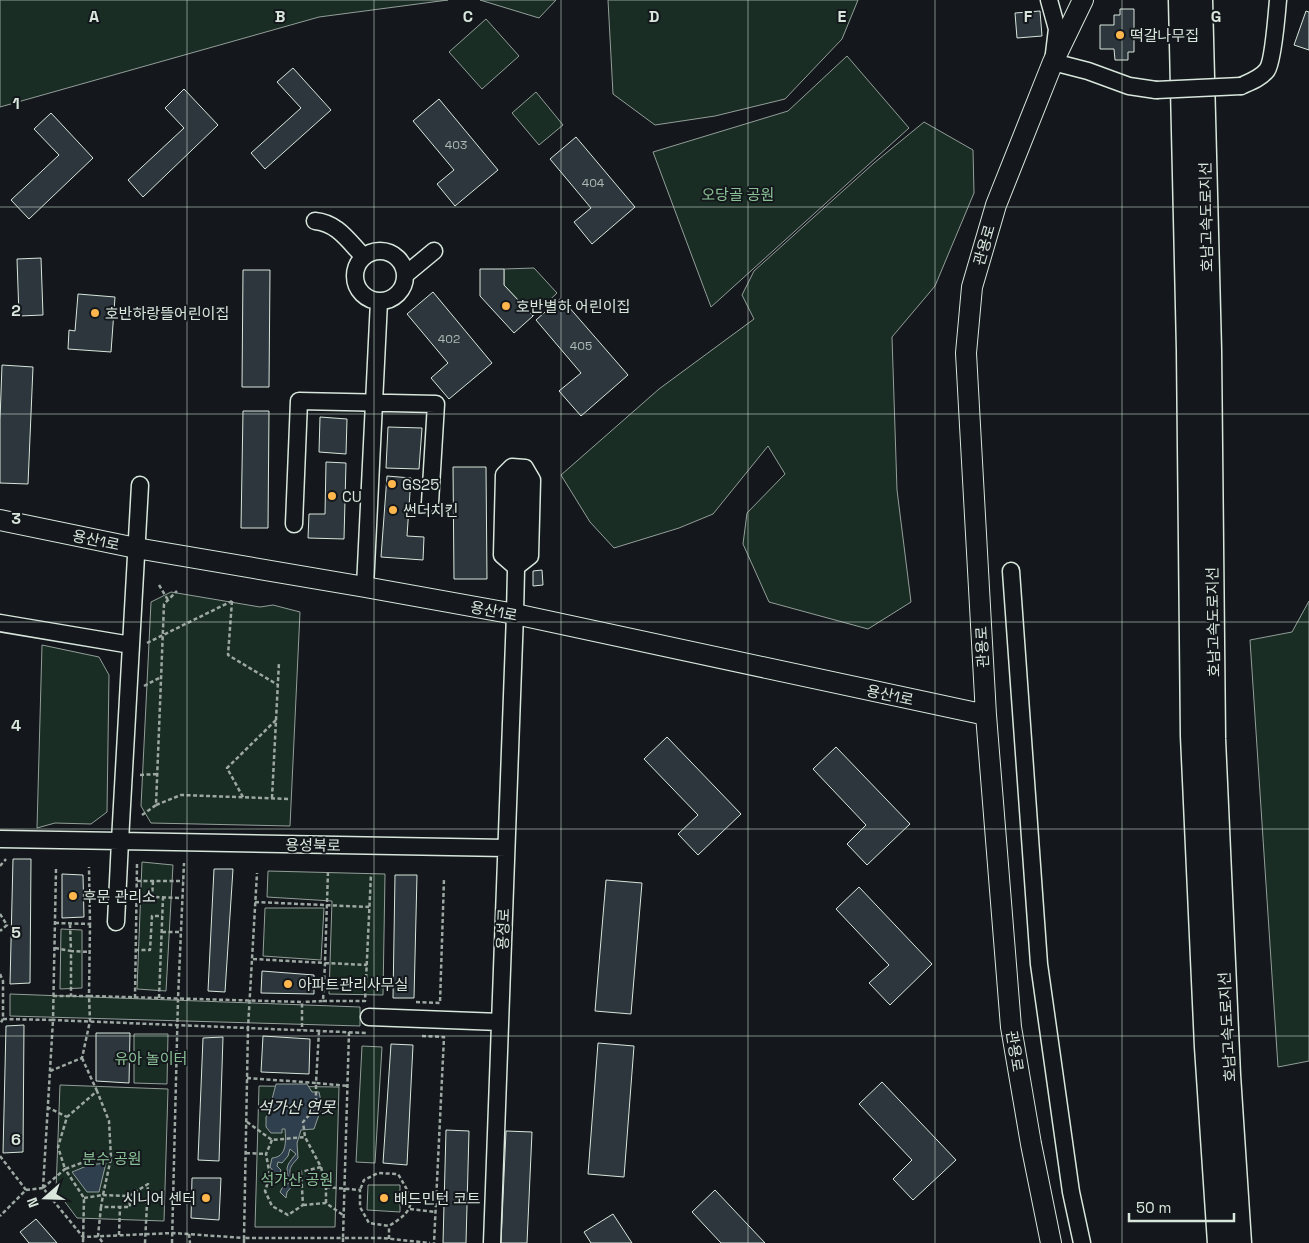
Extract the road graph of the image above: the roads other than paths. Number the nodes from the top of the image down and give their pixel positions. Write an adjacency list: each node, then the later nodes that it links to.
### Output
1 (1049, 0): 6 (street)
2 (1084, 0): 6 (main road, 관용로)
3 (1180, 0): 35 (highway, 호남고속도로지선)
4 (1201, 0): 36 (highway, 호남고속도로지선)
5 (1278, 0): 6 (street, bridge)
6 (1053, 62): 25 (main road, 관용로)
7 (315, 221): 9 (street)
8 (434, 251): 10 (street)
9 (364, 257): 10 (street); 11 (street)
10 (405, 274): 11 (street)
11 (379, 301): 12 (street)
12 (374, 403): 15 (street); 17 (street); 21 (street)
13 (518, 482): 19 (street, 용성로)
14 (140, 485): 18 (street)
15 (430, 503)
16 (0, 520): 18 (main road, 용산1로)
17 (294, 524)
18 (136, 548): 21 (main road, 용산1로); 24 (street)
19 (516, 567): 19 (street); 22 (street, 용성로)
20 (1011, 571): 34 (street)
21 (365, 587): 22 (main road, 용산1로)
22 (515, 614): 25 (main road, 용산1로); 28 (street, 용성로)
23 (0, 623): 24 (street)
24 (139, 644): 27 (street)
25 (986, 715): 33 (main road, 관용로)
26 (0, 839): 27 (street, 용성북로)
27 (120, 841): 28 (street, 용성북로); 29 (street)
28 (506, 848): 31 (street, 용성로)
29 (116, 922)
30 (369, 1016): 31 (street)
31 (500, 1022): 32 (street, 용성로)
32 (492, 1243)
33 (1050, 1243)
34 (1082, 1243)
35 (1219, 1243)
36 (1240, 1243)

